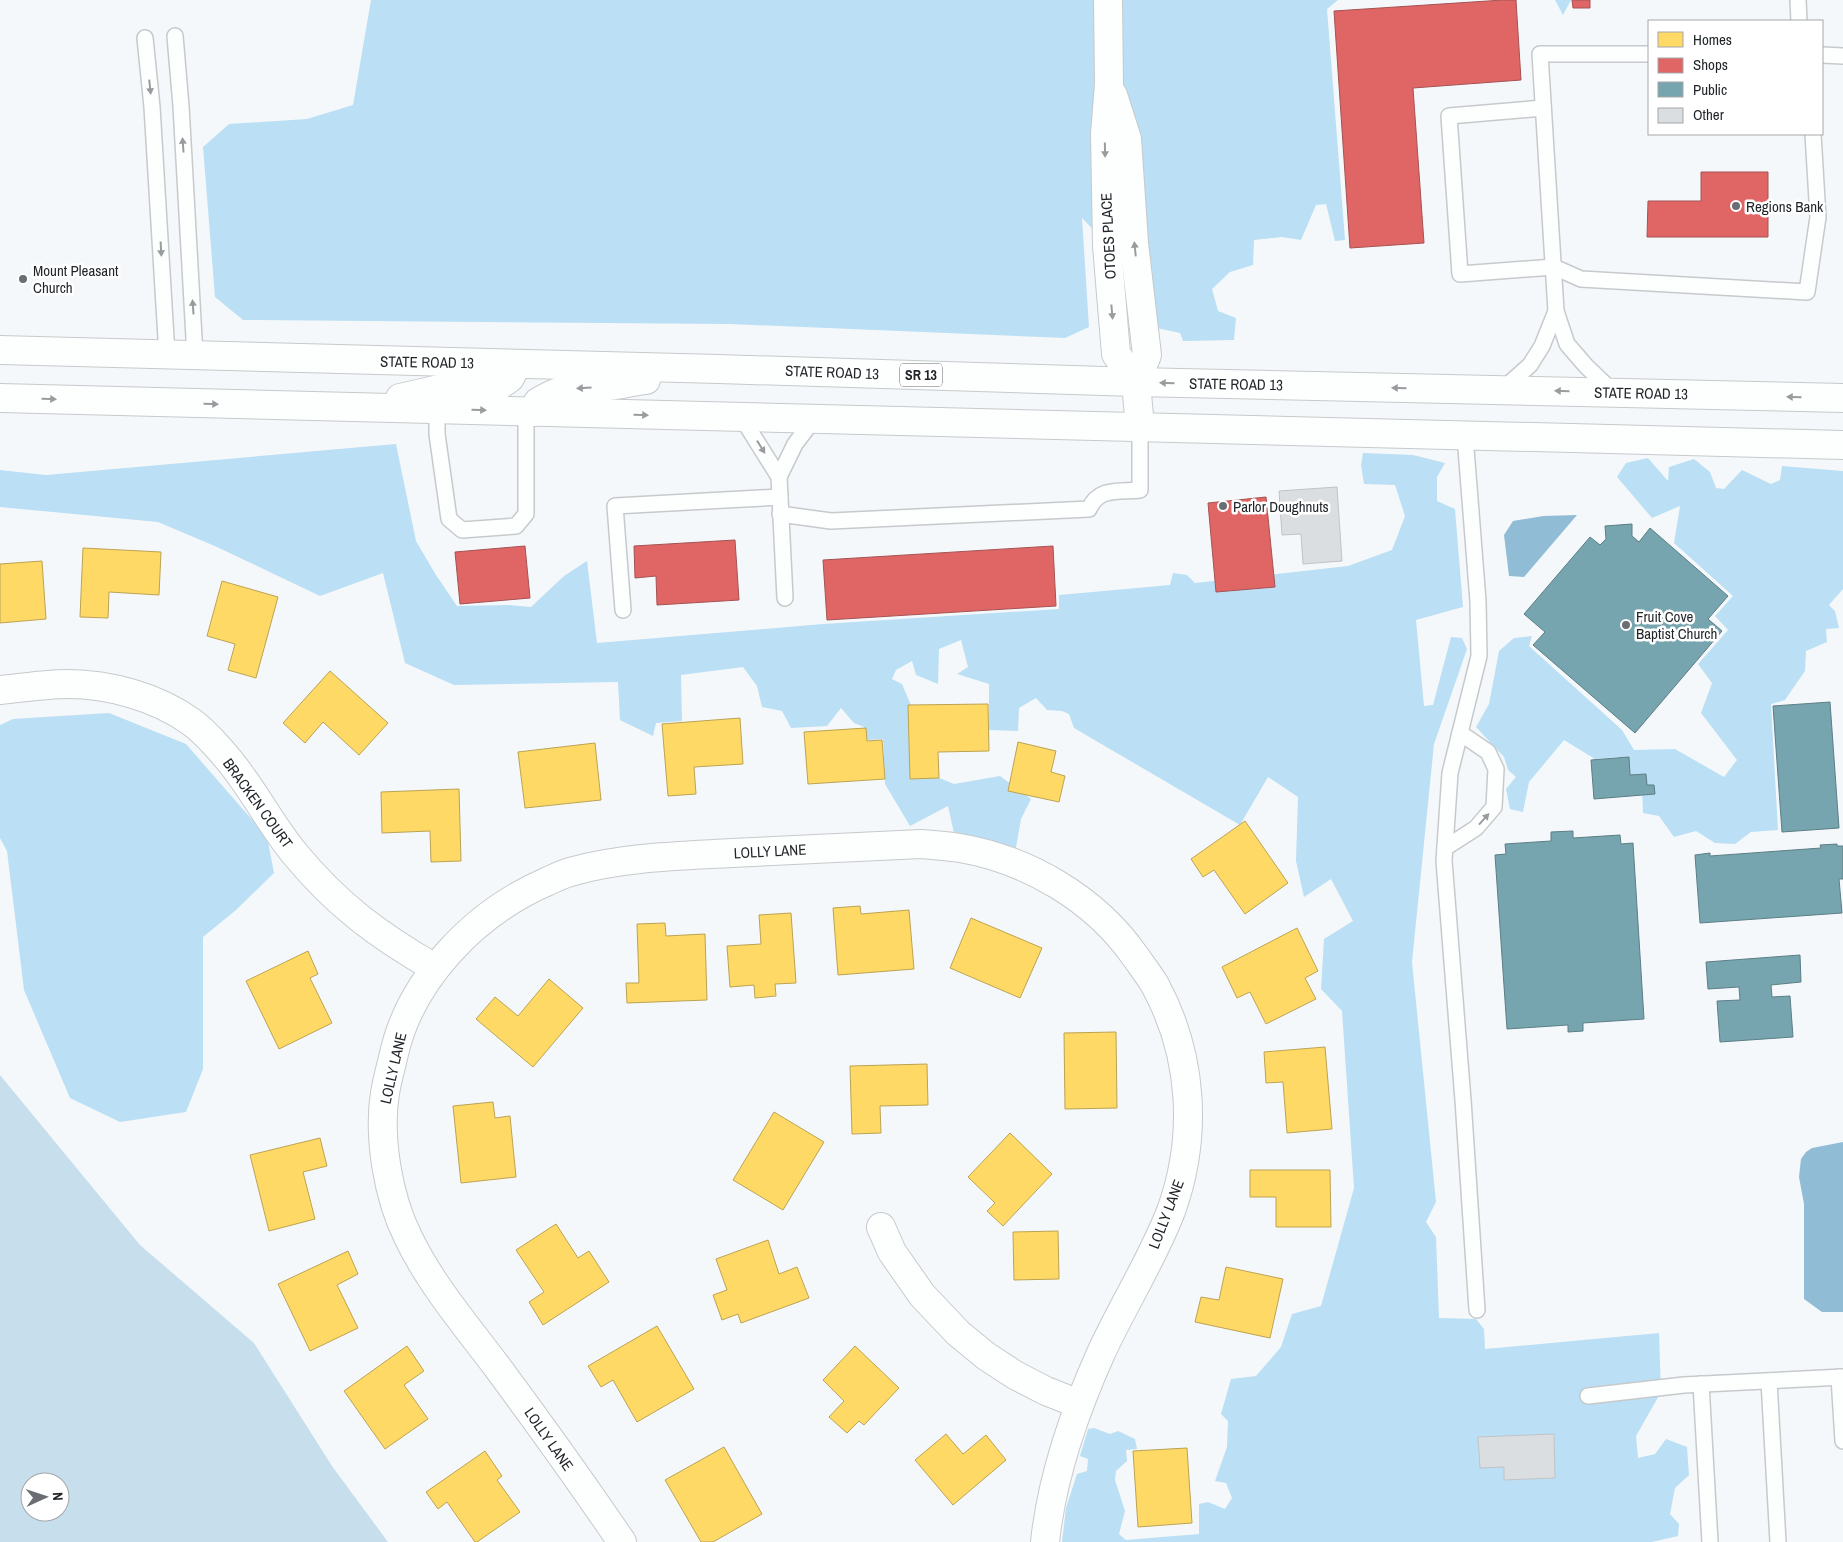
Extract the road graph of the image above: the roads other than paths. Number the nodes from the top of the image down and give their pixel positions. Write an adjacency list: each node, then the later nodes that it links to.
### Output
1 (1108, 0): 18 (main road, OTOES PLACE)
2 (1798, 0): 3 (lane)
3 (1799, 20)
4 (175, 36): 15 (lane, one-way to 4)
5 (145, 38): 14 (lane, one-way to 14)
6 (1648, 54): 9 (lane)
7 (1823, 55): 8 (lane)
8 (1843, 56)
9 (1543, 108): 11 (lane); 11 (lane)
10 (1813, 135): 11 (lane)
11 (1554, 267): 12 (lane)
12 (1556, 312): 19 (lane); 20 (lane)
13 (0, 350): 14 (main road, STATE ROAD 13 / SR 13)
14 (167, 355): 15 (main road, STATE ROAD 13 / SR 13)
15 (195, 356): 16 (main road, STATE ROAD 13 / SR 13)
16 (517, 364): 17 (main road, STATE ROAD 13 / SR 13); 23 (main road)
17 (719, 369): 18 (main road, STATE ROAD 13 / SR 13); 25 (main road, one-way to 25)
18 (1136, 382): 19 (main road, STATE ROAD 13 / SR 13, one-way to 18); 28 (main road)
19 (1502, 390): 20 (main road, STATE ROAD 13 / SR 13, one-way to 19)
20 (1613, 392): 22 (main road, STATE ROAD 13 / SR 13, one-way to 20)
21 (0, 398): 23 (main road, one-way to 23)
22 (1843, 398)
23 (362, 407): 24 (main road)
24 (437, 409): 25 (main road, one-way to 25); 25 (lane)
25 (530, 412): 26 (main road, one-way to 26)
26 (742, 418): 27 (main road); 31 (lane, one-way to 31)
27 (814, 419): 28 (main road); 31 (lane)
28 (1140, 428): 29 (main road); 33 (lane)
29 (1465, 436): 30 (main road); 37 (lane)
30 (1843, 445)
31 (778, 477): 32 (lane)
32 (780, 497): 33 (lane); 35 (lane)
33 (780, 514): 34 (lane)
34 (785, 598)
35 (623, 610)
36 (0, 690): 39 (main road, BRACKEN COURT)
37 (1460, 733): 38 (lane); 38 (lane, one-way to 37)
38 (1445, 848): 41 (lane)
39 (435, 968): 46 (main road, LOLLY LANE); 48 (main road, LOLLY LANE)
40 (882, 1227): 46 (main road)
41 (1477, 1310)
42 (1841, 1377): 43 (lane); 47 (lane)
43 (1769, 1381): 44 (lane); 51 (lane)
44 (1701, 1384): 45 (lane); 50 (lane)
45 (1588, 1396)
46 (1079, 1404): 49 (main road, LOLLY LANE)
47 (1843, 1441)
48 (622, 1542)
49 (1045, 1542)
50 (1710, 1542)
51 (1778, 1542)

